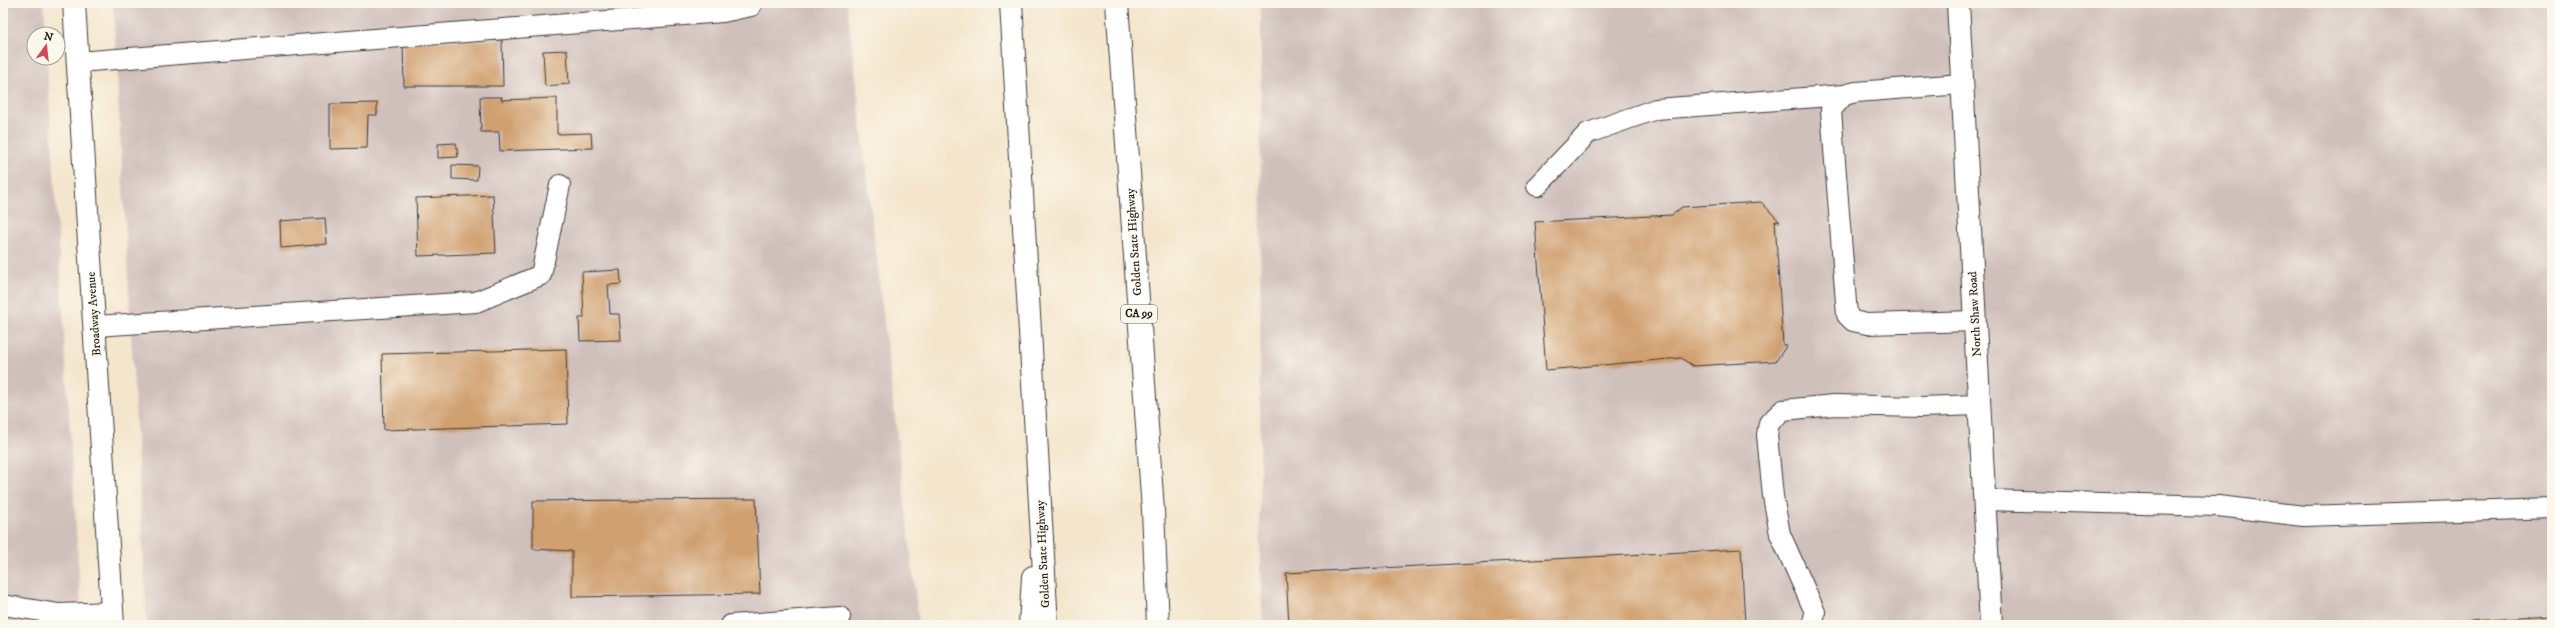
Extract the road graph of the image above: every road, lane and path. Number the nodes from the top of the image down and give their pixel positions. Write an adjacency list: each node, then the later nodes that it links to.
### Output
1 (74, 3): 6 (main road, Broadway Avenue)
2 (752, 3): 6 (lane)
3 (1011, 3): 14 (main road, Golden State Highway)
4 (1117, 3): 23 (main road, Golden State Highway / CA 99)
5 (1958, 3): 7 (main road, North Shaw Road)
6 (78, 62): 12 (main road, Broadway Avenue)
7 (1962, 84): 8 (lane); 11 (main road, North Shaw Road)
8 (1844, 95): 10 (lane); 11 (lane)
9 (560, 185): 12 (lane)
10 (1538, 186)
11 (1975, 321): 13 (main road, North Shaw Road)
12 (95, 326): 19 (main road, Broadway Avenue)
13 (1979, 405): 15 (main road, North Shaw Road); 24 (lane)
14 (1039, 484): 21 (main road); 22 (main road, Golden State Highway)
15 (1984, 500): 16 (lane); 25 (main road, North Shaw Road)
16 (2552, 508)
17 (3, 605): 19 (lane)
18 (840, 617): 20 (lane)
19 (113, 618)
20 (731, 625)
21 (1030, 625)
22 (1047, 625)
23 (1158, 625)
24 (1813, 625)
25 (1991, 625)

